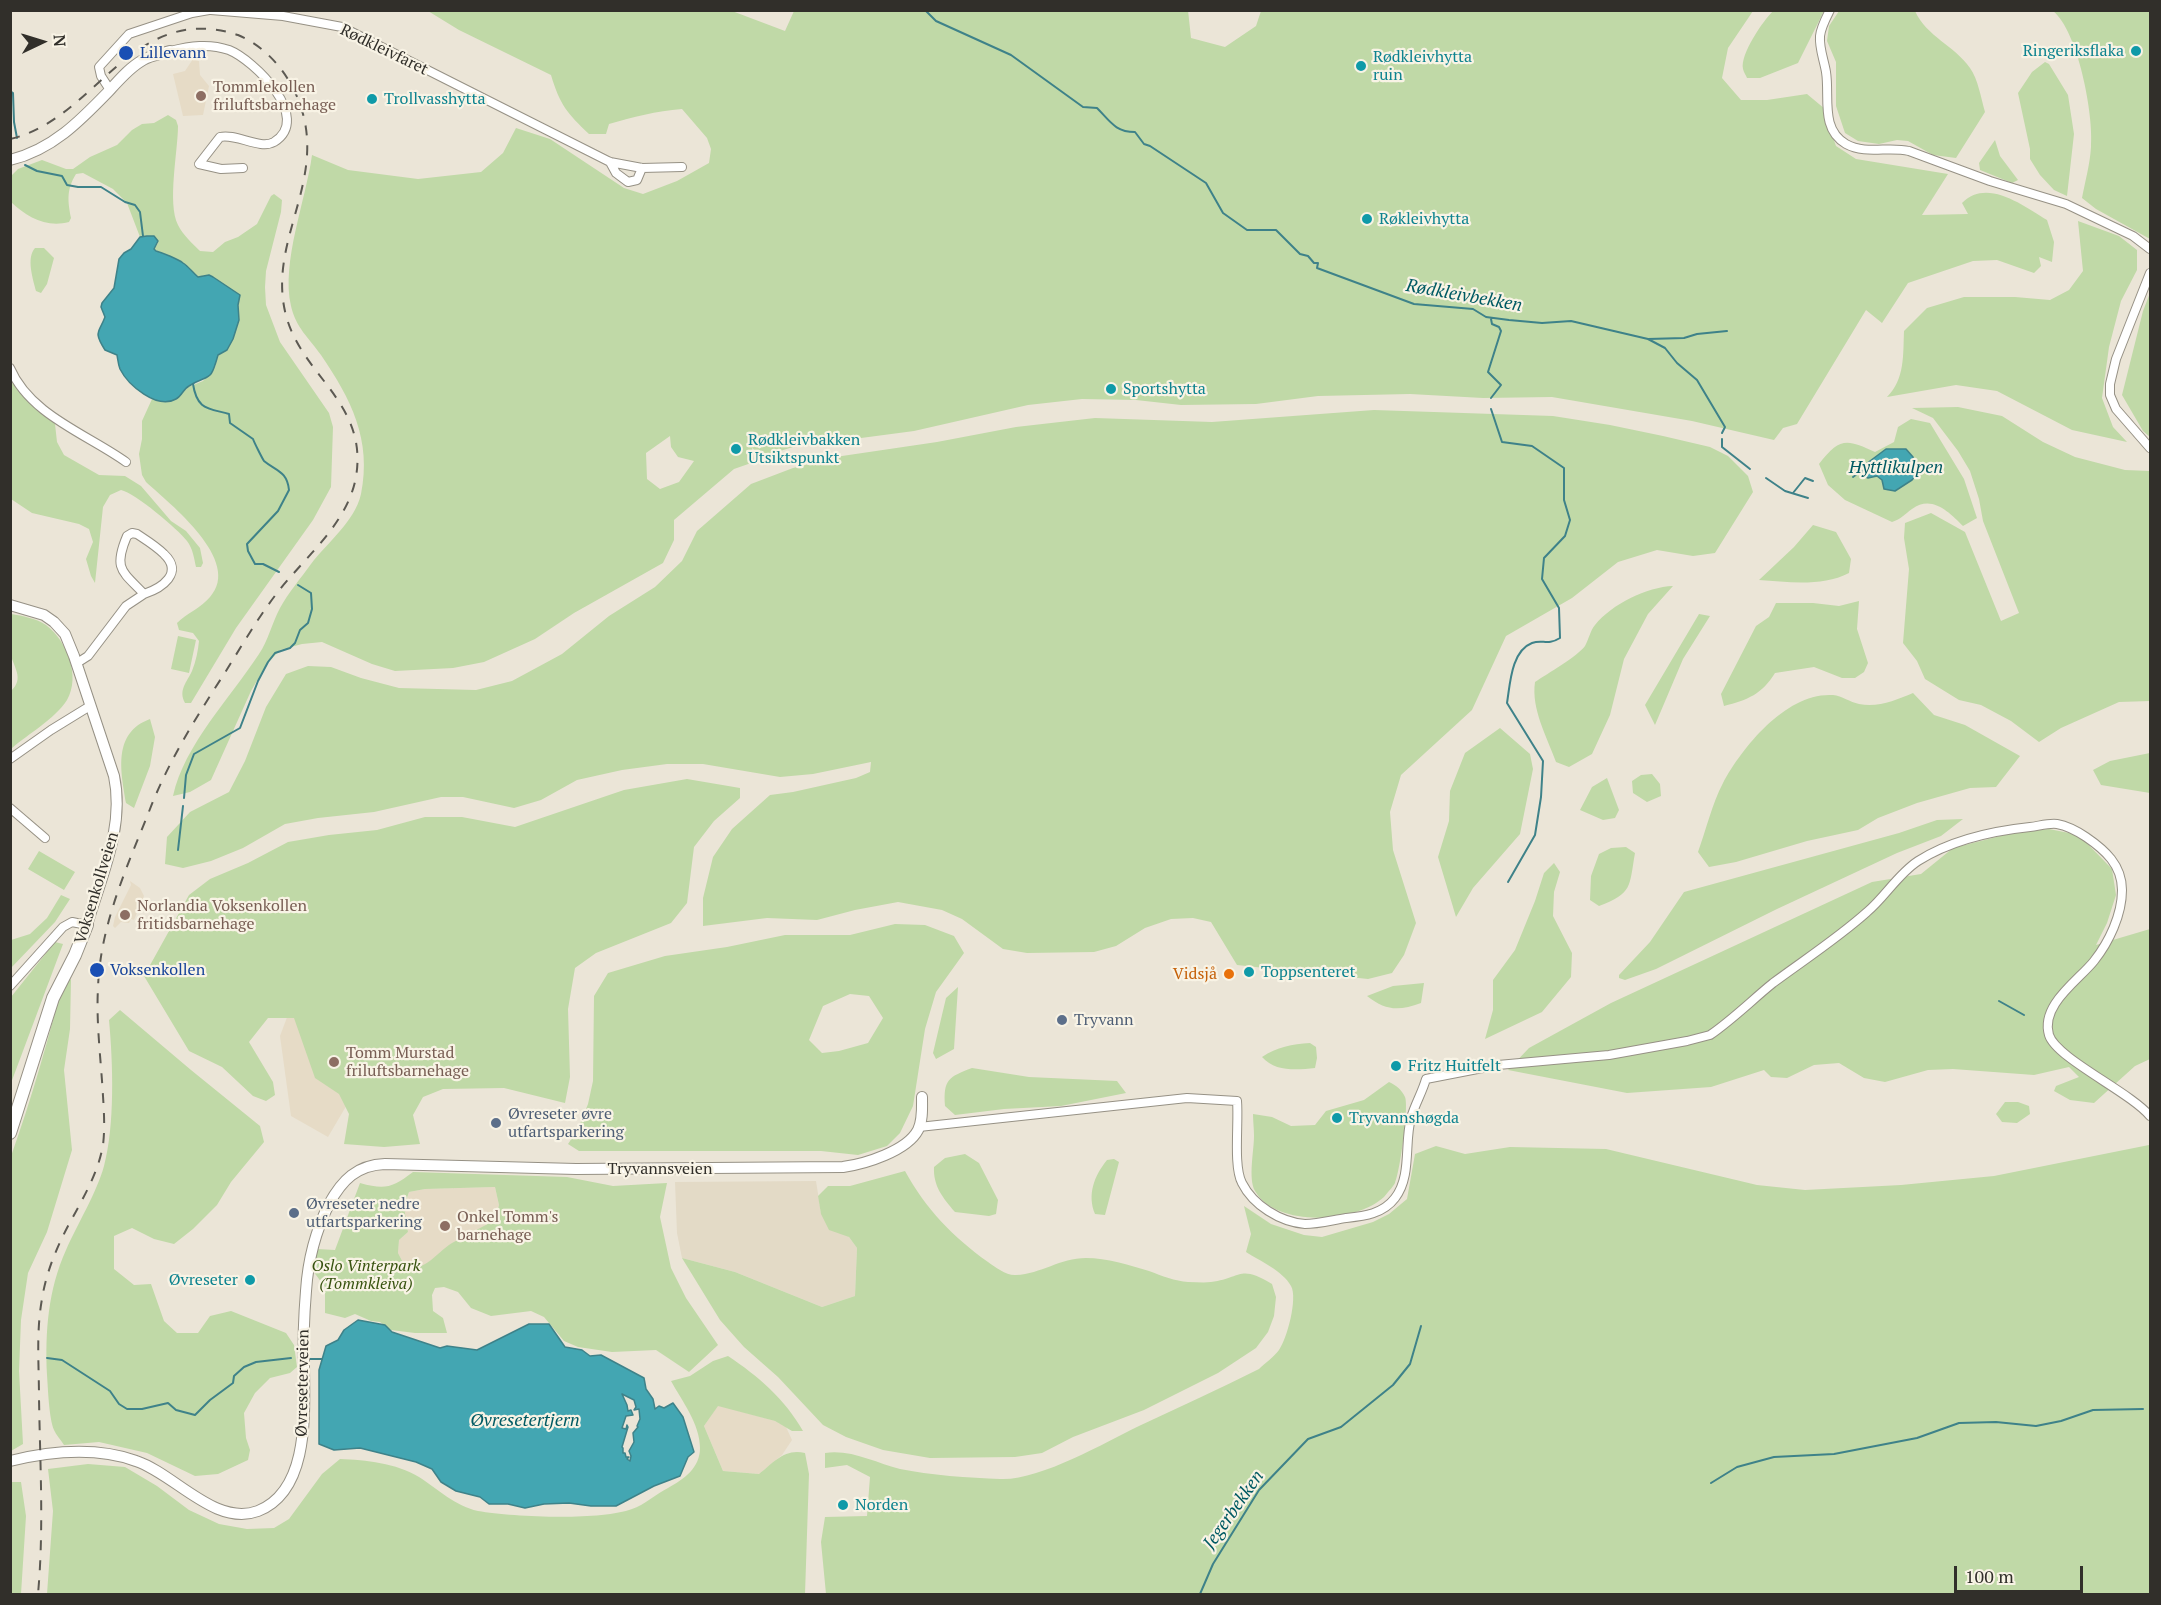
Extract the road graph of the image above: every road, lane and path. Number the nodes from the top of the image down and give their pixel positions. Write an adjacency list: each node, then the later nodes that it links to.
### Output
1 (211, 10): 4 (street, Rødkleivfaret); 6 (street, Rødkleivfaret)
2 (1830, 10): 10 (street)
3 (170, 51): 4 (street); 8 (street)
4 (110, 90): 5 (street)
5 (10, 160)
6 (610, 162): 9 (street, Rødkleivfaret); 9 (street, Rødkleivfaret)
7 (682, 167): 9 (street, Rødkleivfaret)
8 (243, 168)
9 (642, 168)
10 (2151, 249)
11 (2151, 273): 13 (street)
12 (10, 368): 14 (street)
13 (2151, 448)
14 (126, 462)
15 (144, 594): 15 (street); 17 (street)
16 (10, 605): 17 (street, Voksenkollveien)
17 (77, 663): 18 (street, Voksenkollveien)
18 (90, 706): 19 (street); 22 (street, Voksenkollveien)
19 (10, 759)
20 (10, 808): 21 (street)
21 (45, 838)
22 (87, 925): 23 (street); 27 (main road, Voksenkollveien)
23 (10, 986)
24 (922, 1097): 26 (street)
25 (2151, 1116): 26 (street)
26 (919, 1127): 28 (street, Tryvannsveien)
27 (10, 1133)
28 (358, 1170): 29 (street, Øvreseterveien)
29 (10, 1461)

